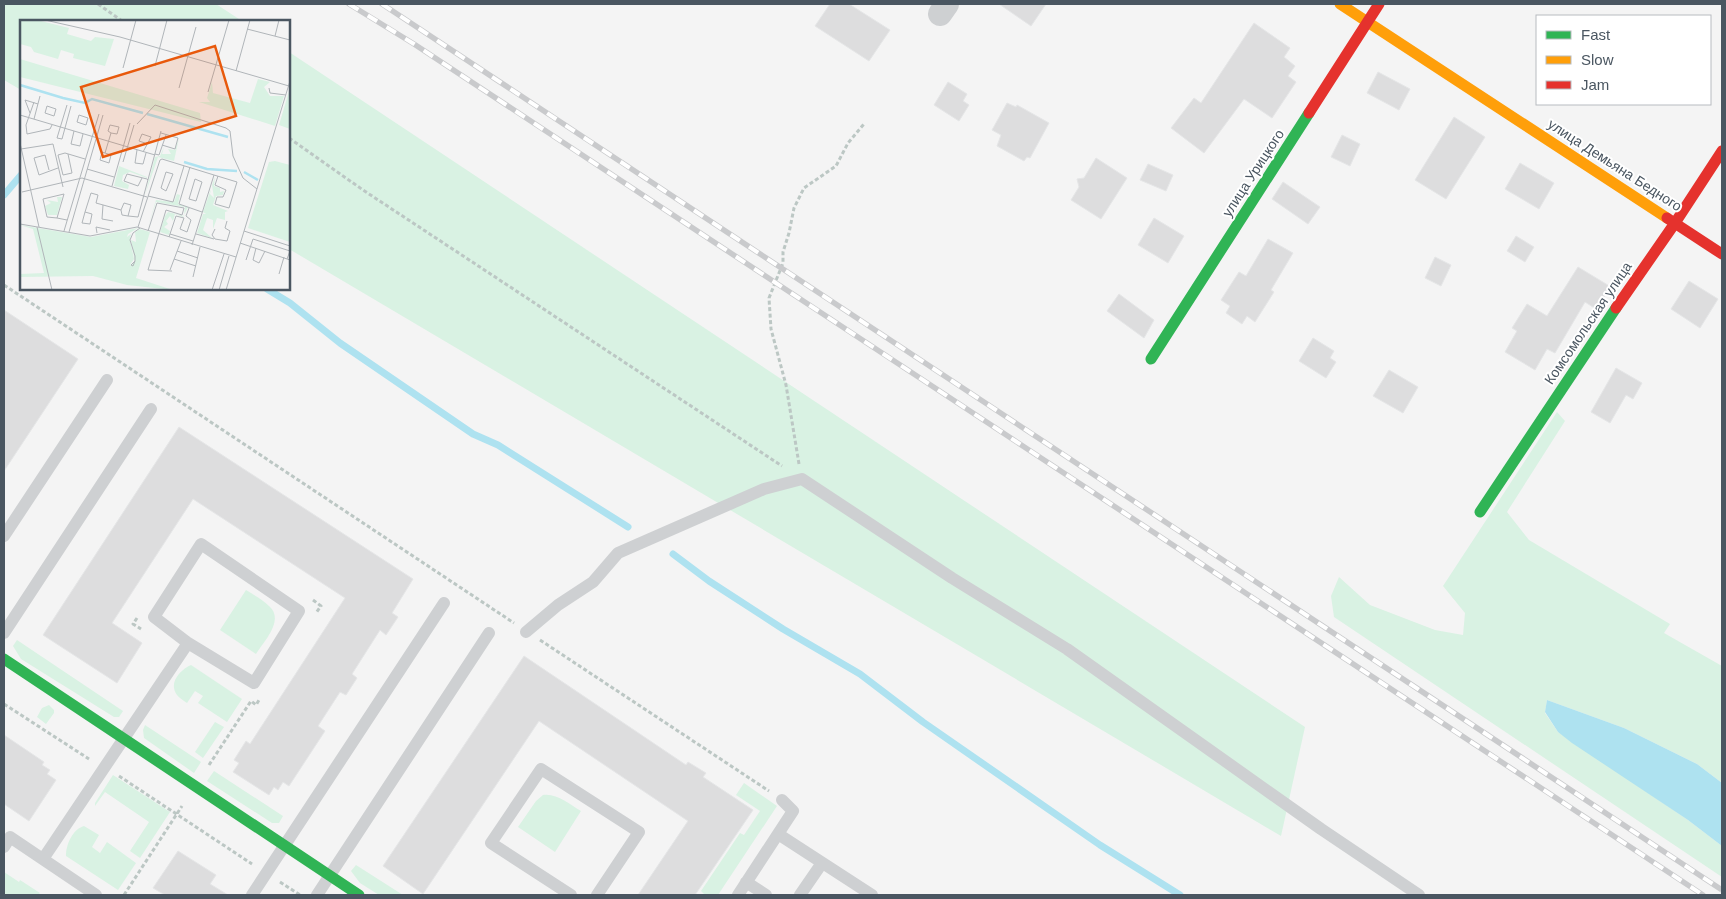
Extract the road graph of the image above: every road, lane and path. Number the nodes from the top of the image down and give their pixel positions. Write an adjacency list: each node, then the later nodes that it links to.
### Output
1 (98, 4): 4 (path)
2 (1340, 4): 5 (street, улица Демьяна Бедного)
3 (1379, 4): 5 (street, улица Урицкого)
4 (121, 20)
5 (1368, 22): 9 (street, улица Демьяна Бедного); 12 (street, улица Урицкого)
6 (864, 124): 15 (path)
7 (290, 139): 15 (path)
8 (1722, 151): 9 (street, Комсомольская улица)
9 (1675, 223): 10 (street, улица Демьяна Бедного); 16 (street, Комсомольская улица)
10 (1722, 254)
11 (4, 285): 23 (path)
12 (1151, 359)
13 (107, 380): 17 (lane)
14 (152, 409): 24 (lane)
15 (802, 479): 23 (lane); 58 (lane)
16 (1480, 512)
17 (4, 536)
18 (313, 600): 20 (path)
19 (444, 604): 38 (lane)
20 (316, 614)
21 (138, 616): 22 (path)
22 (146, 632)
23 (526, 632): 34 (path)
24 (4, 633)
25 (489, 634): 43 (lane)
26 (188, 644): 26 (lane); 30 (lane)
27 (4, 659): 30 (street)
28 (261, 696): 32 (path)
29 (4, 704): 31 (path)
30 (124, 738): 38 (street); 40 (lane)
31 (94, 762)
32 (206, 770)
33 (115, 773): 36 (path)
34 (782, 800): 37 (lane)
35 (184, 803): 36 (path)
36 (177, 814): 42 (path); 47 (path)
37 (778, 834): 41 (lane); 44 (lane)
38 (285, 846): 42 (lane); 43 (street)
39 (4, 847): 40 (lane)
40 (43, 859): 46 (lane)
41 (822, 863): 56 (lane); 57 (lane)
42 (267, 873): 48 (lane); 49 (path)
43 (329, 876): 50 (lane); 51 (street)
44 (746, 882): 54 (lane); 55 (lane)
45 (552, 890): 52 (lane); 53 (lane)
46 (96, 895)
47 (124, 895)
48 (252, 895)
49 (300, 895)
50 (316, 895)
51 (359, 895)
52 (571, 895)
53 (597, 895)
54 (738, 895)
55 (766, 895)
56 (800, 895)
57 (872, 895)
58 (1419, 895)

